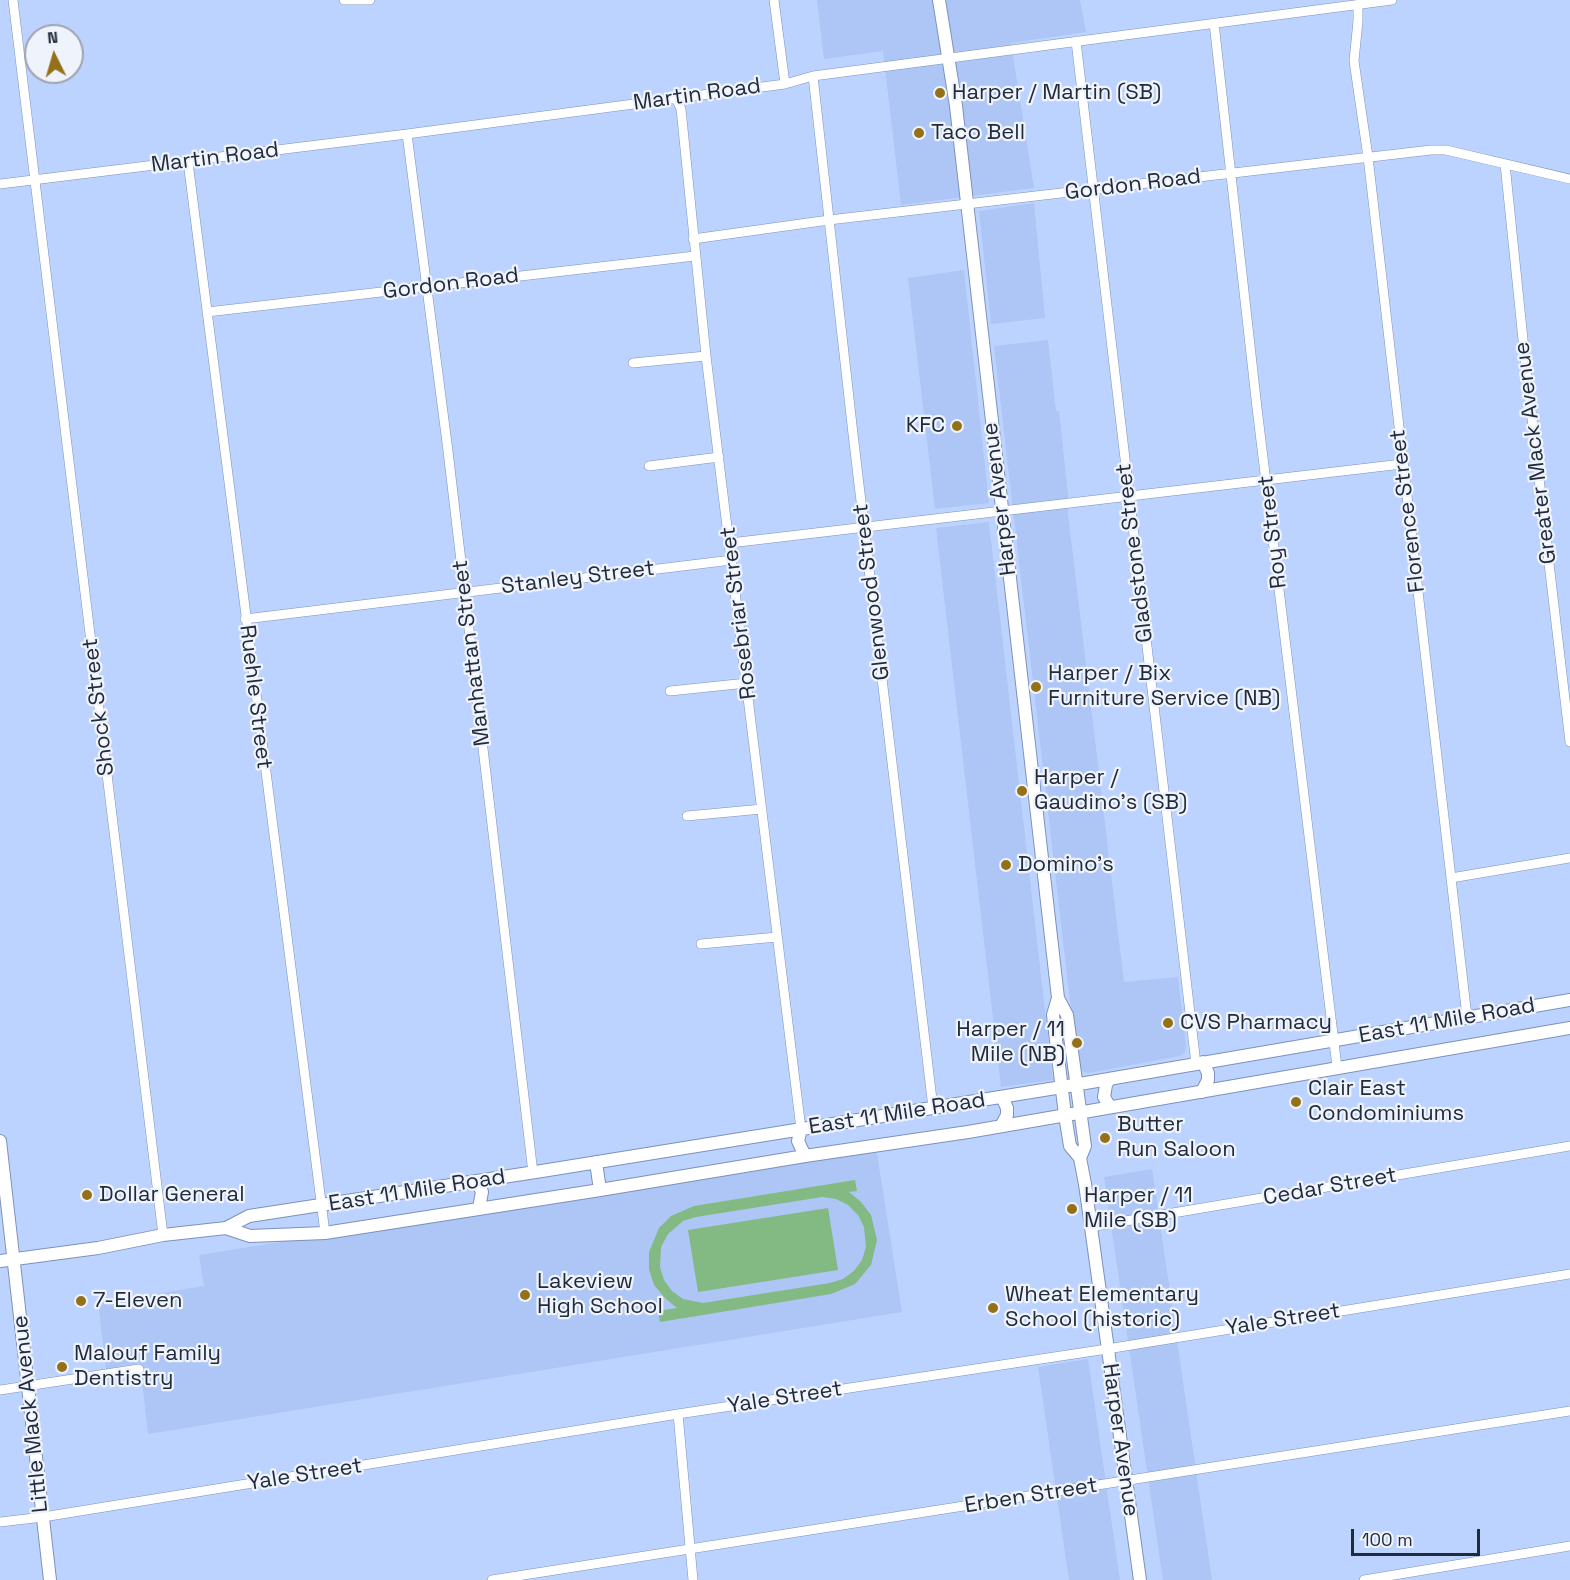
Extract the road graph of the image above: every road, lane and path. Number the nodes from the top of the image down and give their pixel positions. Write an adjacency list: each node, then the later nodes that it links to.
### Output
1 (13, 0): 19 (street, Shock Street)
2 (344, 0): 3 (street)
3 (370, 0)
4 (774, 0): 12 (street)
5 (939, 0): 10 (main road, Harper Avenue)
6 (1392, 0): 7 (street, Martin Road)
7 (1358, 5): 8 (street, Martin Road); 15 (street, Florence Street)
8 (1214, 23): 9 (street, Martin Road); 18 (street, Roy Street)
9 (1076, 41): 10 (street, Martin Road); 22 (street, Gladstone Street)
10 (949, 58): 11 (street, Martin Road); 23 (main road, Harper Avenue)
11 (813, 76): 12 (street, Martin Road); 24 (street, Glenwood Street)
12 (785, 84): 13 (street, Martin Road)
13 (676, 98): 14 (street, Martin Road); 25 (street, Rosebriar Street)
14 (407, 134): 16 (street, Martin Road); 27 (street, Manhattan Street)
15 (1368, 157): 17 (street, Gordon Road); 18 (street, Gordon Road); 32 (street, Florence Street)
16 (188, 162): 19 (street, Martin Road); 28 (street, Ruehle Street)
17 (1505, 164): 20 (street, Gordon Road); 44 (street, Greater Mack Avenue)
18 (1230, 173): 22 (street, Gordon Road); 34 (street, Roy Street)
19 (35, 178): 21 (street, Martin Road); 82 (street, Shock Street)
20 (1570, 178)
21 (0, 184)
22 (1094, 190): 23 (street, Gordon Road); 35 (street, Gladstone Street)
23 (966, 204): 24 (street, Gordon Road); 36 (main road, Harper Avenue)
24 (830, 220): 25 (street, Gordon Road); 37 (street, Glenwood Street)
25 (693, 239): 26 (street, Rosebriar Street)
26 (695, 255): 27 (street, Gordon Road); 29 (street, Rosebriar Street)
27 (427, 287): 28 (street, Gordon Road); 40 (street, Manhattan Street)
28 (207, 312): 41 (street, Ruehle Street)
29 (706, 356): 30 (street); 31 (street, Rosebriar Street)
30 (633, 363)
31 (719, 457): 33 (street); 38 (street, Rosebriar Street)
32 (1402, 464): 34 (street); 48 (street, Florence Street)
33 (648, 466)
34 (1267, 480): 35 (street); 55 (street, Roy Street)
35 (1129, 496): 36 (street); 56 (street, Gladstone Street)
36 (1002, 511): 37 (street); 51 (main road, Harper Avenue)
37 (865, 527): 38 (street); 64 (street, Glenwood Street)
38 (730, 543): 39 (street, Rosebriar Street)
39 (732, 560): 40 (street, Stanley Street); 42 (street, Rosebriar Street)
40 (464, 592): 41 (street, Stanley Street); 74 (street, Manhattan Street)
41 (245, 619): 77 (street, Ruehle Street)
42 (747, 683): 43 (street); 45 (street, Rosebriar Street)
43 (670, 691)
44 (1570, 742)
45 (762, 809): 46 (street); 49 (street, Rosebriar Street)
46 (687, 816)
47 (1570, 858): 48 (street)
48 (1451, 878): 53 (street, Florence Street)
49 (777, 937): 50 (street); 68 (street, Rosebriar Street)
50 (701, 944)
51 (1058, 998): 59 (main road, Harper Avenue); 60 (main road, Harper Avenue)
52 (1570, 1000): 53 (main road, East 11 Mile Road)
53 (1467, 1017): 55 (main road, East 11 Mile Road)
54 (1570, 1028): 57 (main road, East 11 Mile Road)
55 (1333, 1040): 56 (main road, East 11 Mile Road); 57 (street)
56 (1200, 1063): 58 (main road, East 11 Mile Road); 61 (main road)
57 (1337, 1067): 61 (main road, East 11 Mile Road)
58 (1109, 1079): 59 (main road, East 11 Mile Road); 63 (main road)
59 (1076, 1085): 60 (main road, East 11 Mile Road); 65 (main road, Harper Avenue)
60 (1062, 1087): 62 (main road, East 11 Mile Road); 66 (main road, Harper Avenue)
61 (1202, 1092): 63 (main road, East 11 Mile Road)
62 (1002, 1097): 64 (main road, East 11 Mile Road); 67 (main road)
63 (1110, 1107): 65 (main road, East 11 Mile Road)
64 (933, 1108): 68 (main road, East 11 Mile Road)
65 (1080, 1113): 66 (main road, East 11 Mile Road); 72 (main road, Harper Avenue)
66 (1065, 1115): 67 (main road, East 11 Mile Road); 72 (main road, Harper Avenue)
67 (1001, 1126): 71 (main road, East 11 Mile Road)
68 (801, 1129): 71 (main road); 73 (main road, East 11 Mile Road)
69 (0, 1141): 83 (main road, Little Mack Avenue)
70 (1570, 1146): 79 (street, Cedar Street)
71 (805, 1156): 76 (main road, East 11 Mile Road)
72 (1080, 1158): 79 (main road, Harper Avenue)
73 (596, 1162): 74 (main road, East 11 Mile Road); 76 (main road)
74 (533, 1173): 75 (main road, East 11 Mile Road)
75 (477, 1181): 77 (main road, East 11 Mile Road); 78 (main road)
76 (600, 1190): 78 (main road, East 11 Mile Road)
77 (320, 1206): 80 (main road, East 11 Mile Road); 81 (street, Ruehle Street)
78 (479, 1208): 81 (main road, East 11 Mile Road)
79 (1090, 1227): 86 (main road, Harper Avenue)
80 (226, 1228): 81 (main road, East 11 Mile Road); 82 (main road, East 11 Mile Road)
81 (325, 1233)
82 (163, 1235): 83 (main road, East 11 Mile Road)
83 (14, 1260): 84 (main road, East 11 Mile Road); 88 (main road, Little Mack Avenue)
84 (0, 1262)
85 (1570, 1274): 86 (street, Yale Street)
86 (1107, 1349): 91 (street, Yale Street); 92 (main road, Harper Avenue)
87 (139, 1369): 88 (street)
88 (29, 1387): 89 (street); 93 (main road, Little Mack Avenue)
89 (0, 1390)
90 (1570, 1411): 92 (street, Erben Street)
91 (678, 1414): 93 (street, Yale Street); 96 (street)
92 (1125, 1482): 96 (street, Erben Street); 100 (main road, Harper Avenue)
93 (43, 1517): 94 (street, Yale Street); 97 (main road, Little Mack Avenue)
94 (0, 1522)
95 (1570, 1546): 101 (street)
96 (690, 1549): 98 (street, Erben Street); 99 (street)
97 (50, 1580)
98 (492, 1580)
99 (693, 1580)
100 (1140, 1580)
101 (1364, 1580)

